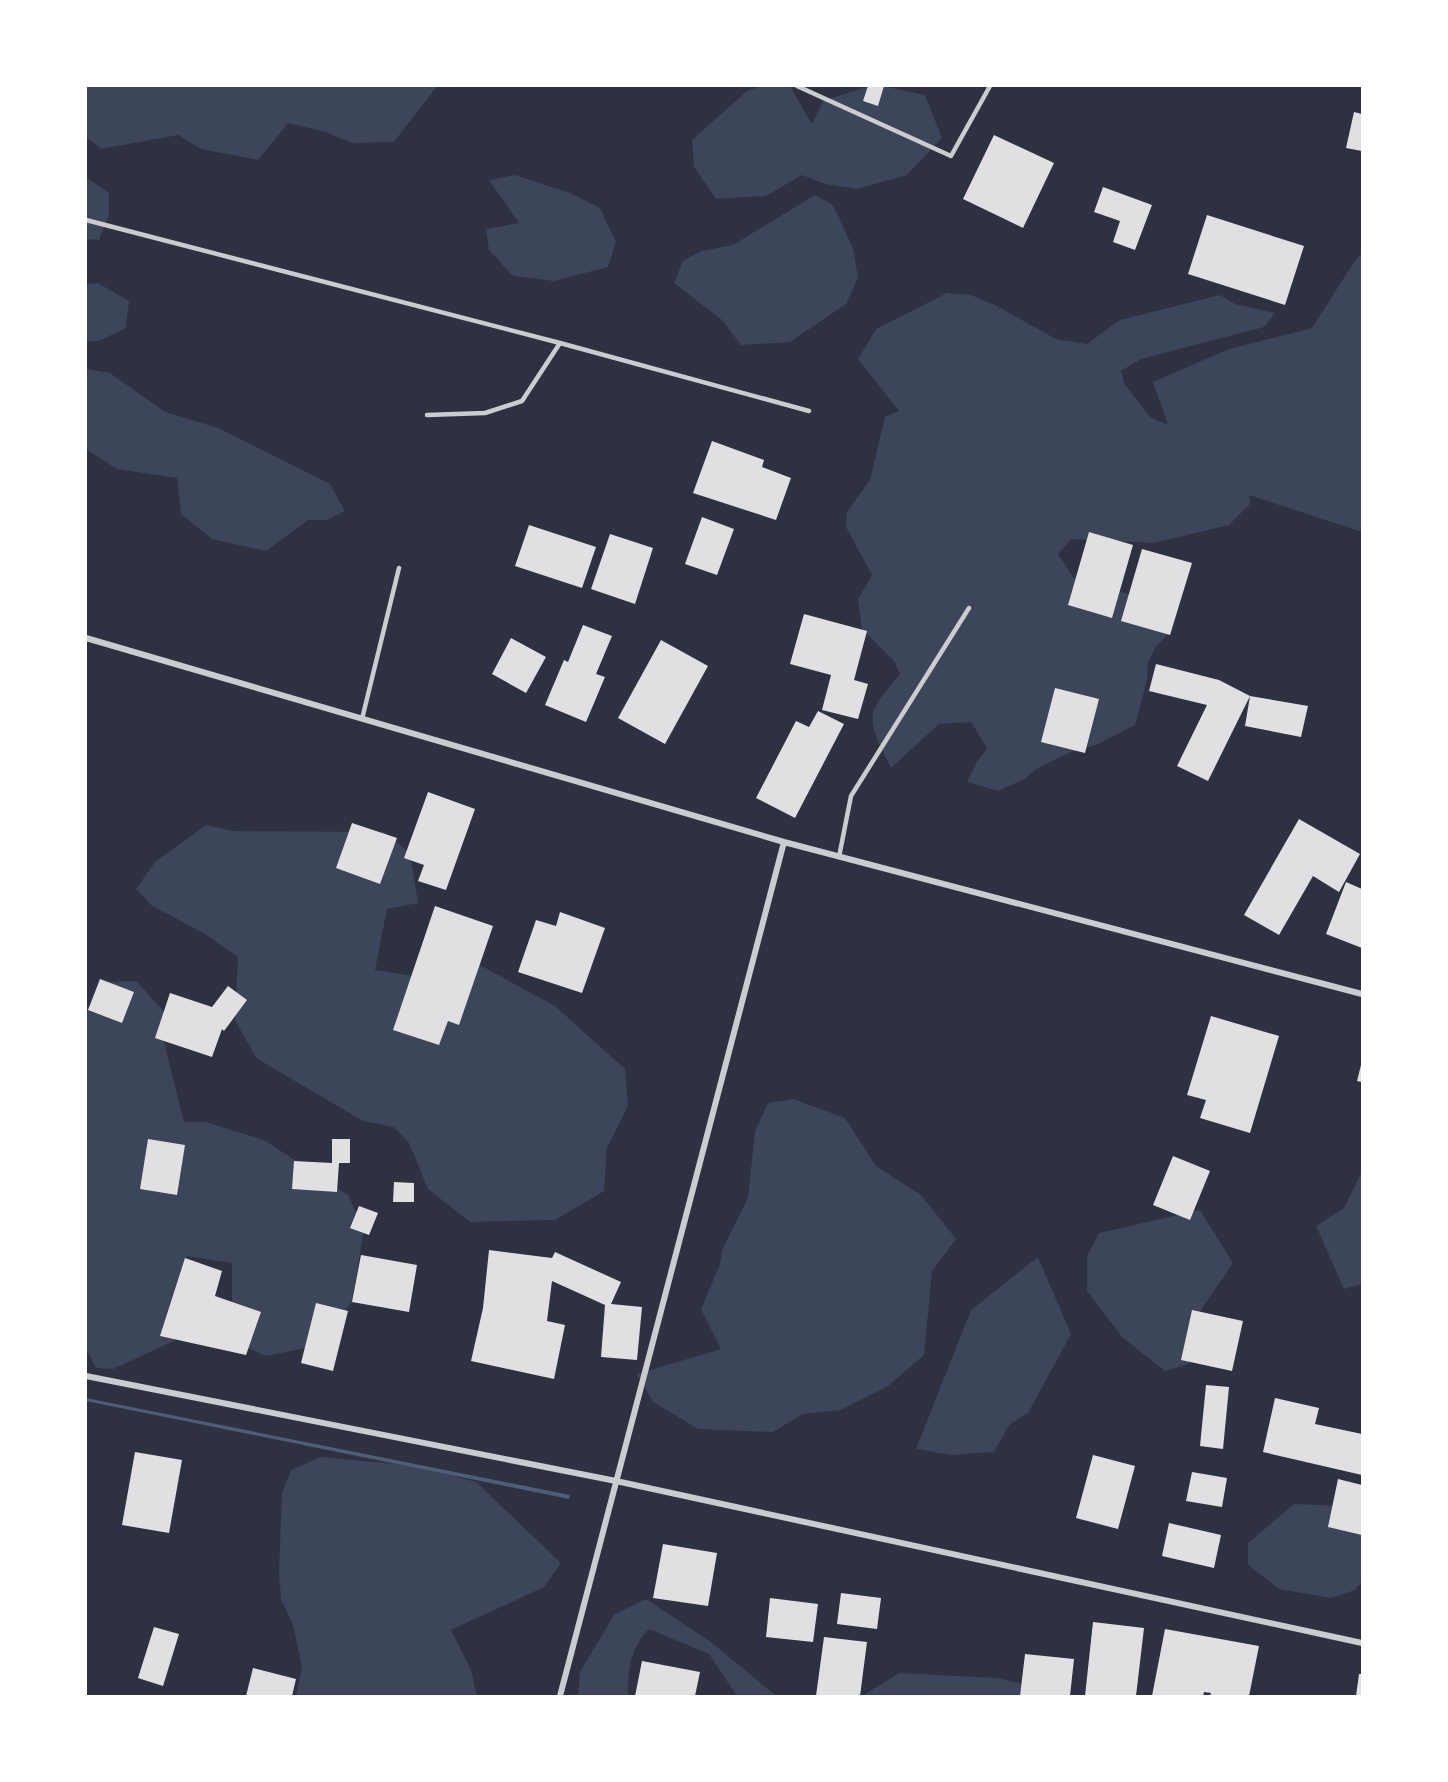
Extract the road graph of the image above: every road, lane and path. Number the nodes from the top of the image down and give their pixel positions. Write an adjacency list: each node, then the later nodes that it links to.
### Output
1 (797, 86): 2 (lane)
2 (990, 86)
3 (86, 220): 4 (lane)
4 (560, 343): 5 (lane); 6 (lane)
5 (809, 411)
6 (427, 415)
7 (399, 568): 10 (lane)
8 (969, 608): 12 (lane)
9 (86, 638): 10 (street)
10 (362, 719): 11 (street)
11 (784, 842): 12 (street); 15 (street)
12 (839, 857): 13 (street)
13 (1362, 994)
14 (86, 1376): 15 (street)
15 (616, 1481): 16 (street); 17 (street)
16 (1362, 1643)
17 (560, 1696)

